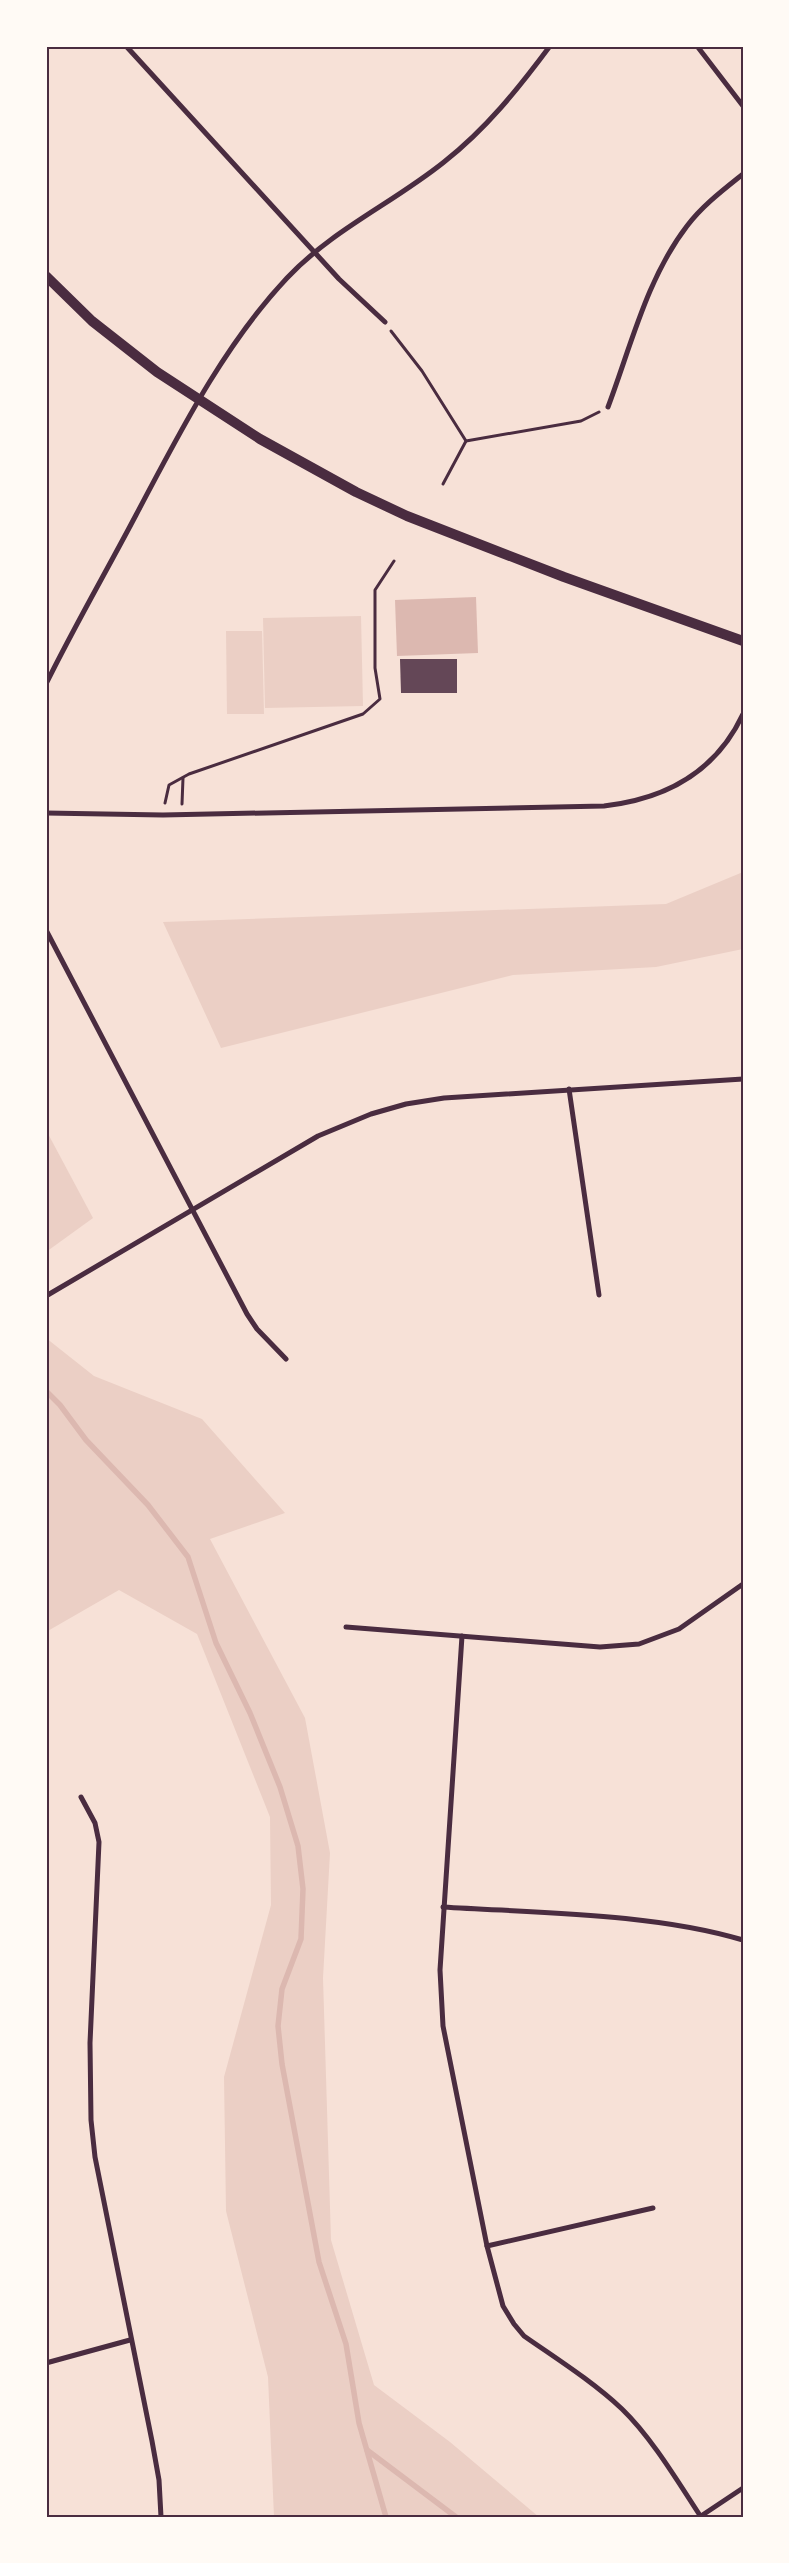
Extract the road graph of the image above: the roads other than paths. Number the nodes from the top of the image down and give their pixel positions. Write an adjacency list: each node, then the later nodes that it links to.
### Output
1 (126, 46): 6 (street)
2 (550, 46): 6 (street)
3 (697, 46): 4 (street)
4 (743, 106)
5 (743, 174): 10 (street)
6 (314, 251): 8 (street); 9 (street)
7 (46, 276): 9 (main road)
8 (385, 322)
9 (200, 400): 11 (main road); 12 (street)
10 (608, 407)
11 (743, 641)
12 (46, 684)
13 (743, 714): 14 (street)
14 (46, 813)
15 (46, 930): 18 (street)
16 (743, 1079): 17 (street)
17 (569, 1090): 18 (street); 19 (street)
18 (193, 1210): 20 (street); 21 (street)
19 (599, 1295)
20 (46, 1296)
21 (286, 1359)
22 (743, 1584): 24 (street)
23 (346, 1627): 24 (street)
24 (462, 1636): 26 (street)
25 (81, 1797): 30 (street)
26 (443, 1907): 27 (street); 29 (street)
27 (743, 1940)
28 (653, 2208): 29 (street)
29 (487, 2246): 33 (street)
30 (130, 2340): 31 (street); 34 (street)
31 (46, 2363)
32 (743, 2488): 33 (street)
33 (701, 2516)
34 (161, 2517)

